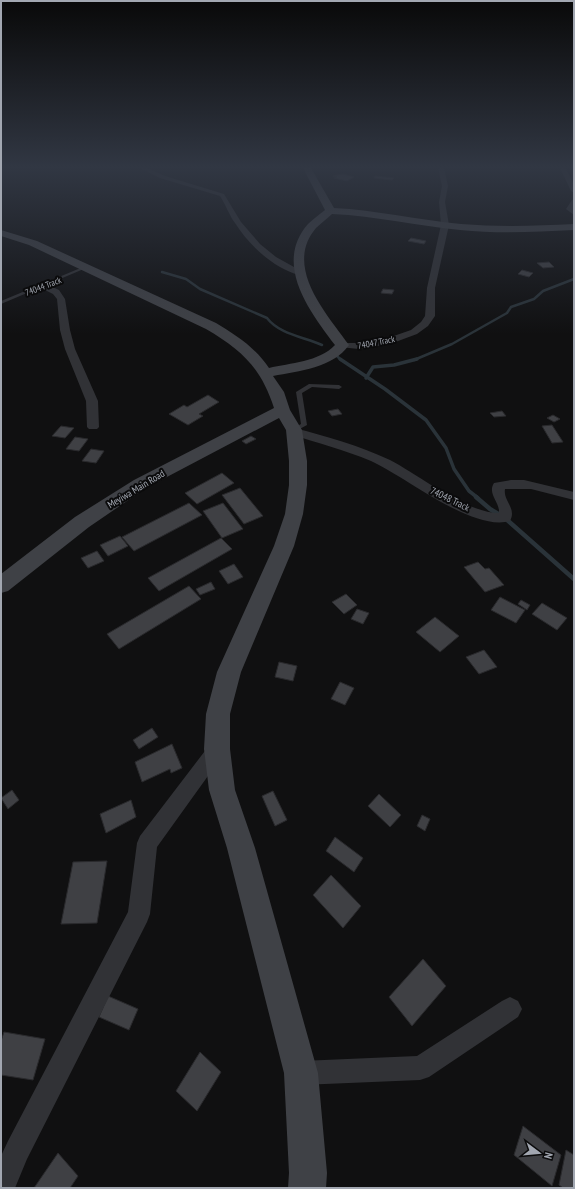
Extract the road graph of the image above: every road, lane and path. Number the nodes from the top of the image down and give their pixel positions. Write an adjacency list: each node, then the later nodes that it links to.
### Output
1 (239, 223): 8 (street)
2 (317, 223): 8 (street)
3 (435, 223): 4 (street)
4 (445, 225): 5 (street); 11 (street, 74047 Track)
5 (574, 227)
6 (1, 233): 7 (street)
7 (84, 268): 9 (lane, 74044 Track); 12 (street)
8 (299, 272): 11 (street)
9 (44, 286): 10 (lane, 74044 Track); 15 (street)
10 (1, 303)
11 (336, 351): 12 (street)
12 (265, 373): 14 (street)
13 (339, 387): 16 (lane)
14 (282, 410): 16 (street); 18 (street, Meyiwa Main Road)
15 (93, 427)
16 (294, 431): 17 (street, 74048 Track); 19 (street)
17 (574, 496)
18 (1, 585)
19 (217, 750): 21 (street); 22 (street)
20 (510, 1009): 21 (street)
21 (301, 1073): 23 (street)
22 (1, 1188)
23 (307, 1188)

